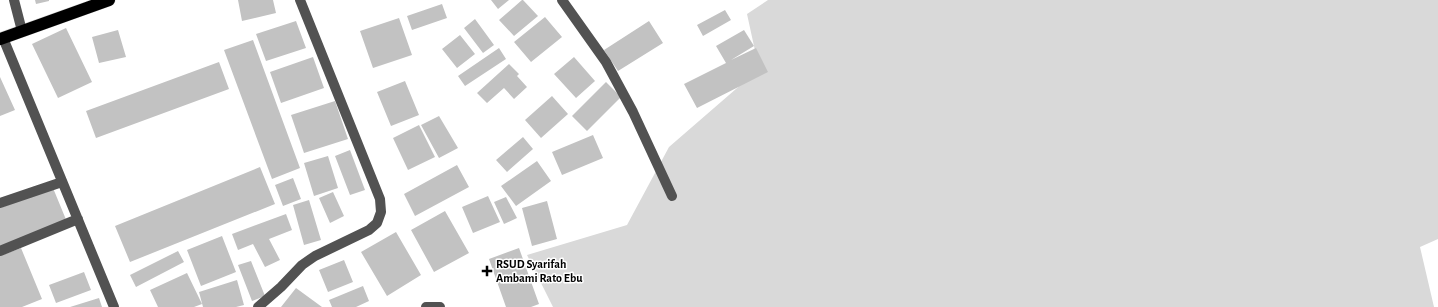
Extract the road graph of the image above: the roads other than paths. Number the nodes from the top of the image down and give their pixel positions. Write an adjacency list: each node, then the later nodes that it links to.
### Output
1 (14, 0): 5 (street)
2 (109, 0): 5 (highway)
3 (300, 0): 13 (street)
4 (562, 0): 8 (street)
5 (22, 32): 6 (highway)
6 (2, 38): 7 (street)
7 (62, 182): 9 (street); 10 (street)
8 (672, 196)
9 (0, 203)
10 (78, 219): 11 (street); 12 (street)
11 (0, 251)
12 (114, 307)
13 (258, 307)
14 (426, 307): 15 (street)
15 (440, 307)

